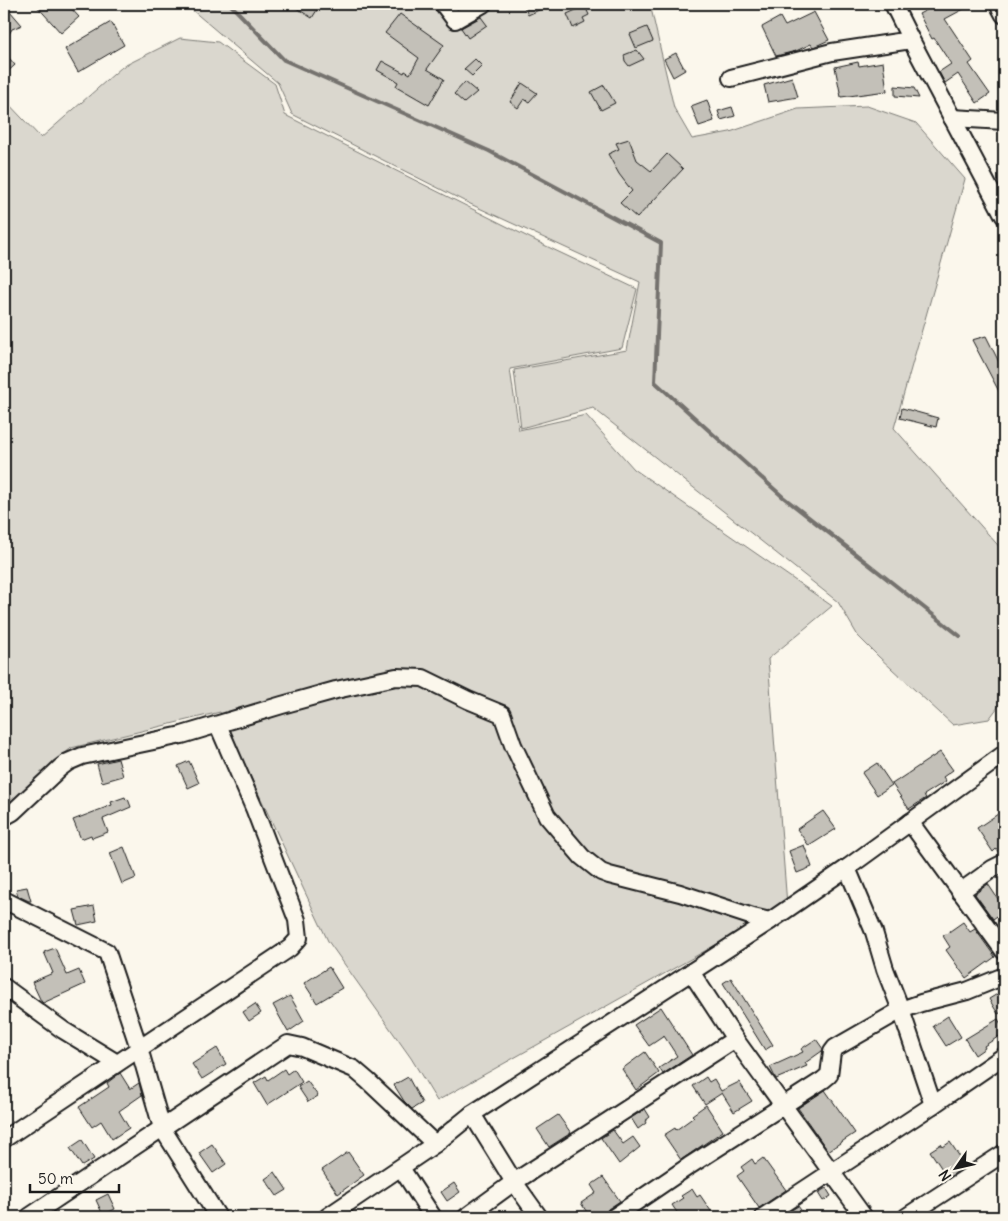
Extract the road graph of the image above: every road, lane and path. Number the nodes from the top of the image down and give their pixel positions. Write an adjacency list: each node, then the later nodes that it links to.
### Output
1 (443, 4): 2 (street)
2 (483, 4)
3 (893, 4): 6 (street)
4 (998, 4): 5 (street)
5 (1004, 15)
6 (911, 40): 7 (street); 8 (street)
7 (731, 78)
8 (952, 118): 9 (street); 10 (street)
9 (1004, 122)
10 (1004, 216)
11 (218, 725): 13 (street); 19 (street); 26 (street)
12 (1004, 754): 14 (street)
13 (4, 817)
14 (910, 822): 16 (street); 17 (street)
15 (1004, 863): 17 (street)
16 (847, 868): 19 (street); 24 (street)
17 (960, 892): 20 (street)
18 (4, 900): 26 (street)
19 (770, 921): 21 (street)
20 (1004, 950)
21 (691, 972): 25 (street); 31 (street)
22 (1004, 976): 24 (street)
23 (4, 987): 28 (street)
24 (901, 1010): 29 (street); 30 (street)
25 (735, 1039): 30 (street); 38 (street)
26 (139, 1048): 28 (street); 32 (street)
27 (1004, 1056): 29 (street)
28 (117, 1063): 33 (street)
29 (934, 1105): 37 (street)
30 (783, 1106): 37 (street); 45 (street)
31 (472, 1114): 34 (street); 38 (street)
32 (162, 1128): 34 (street); 39 (street); 40 (street)
33 (4, 1139)
34 (435, 1144): 36 (street)
35 (1004, 1153): 48 (street)
36 (401, 1168): 41 (street); 42 (street)
37 (831, 1172): 46 (street); 47 (street)
38 (514, 1182): 43 (street); 44 (street)
39 (29, 1217)
40 (218, 1217)
41 (327, 1217)
42 (433, 1217)
43 (466, 1217)
44 (539, 1217)
45 (614, 1217)
46 (763, 1217)
47 (864, 1217)
48 (906, 1217)

